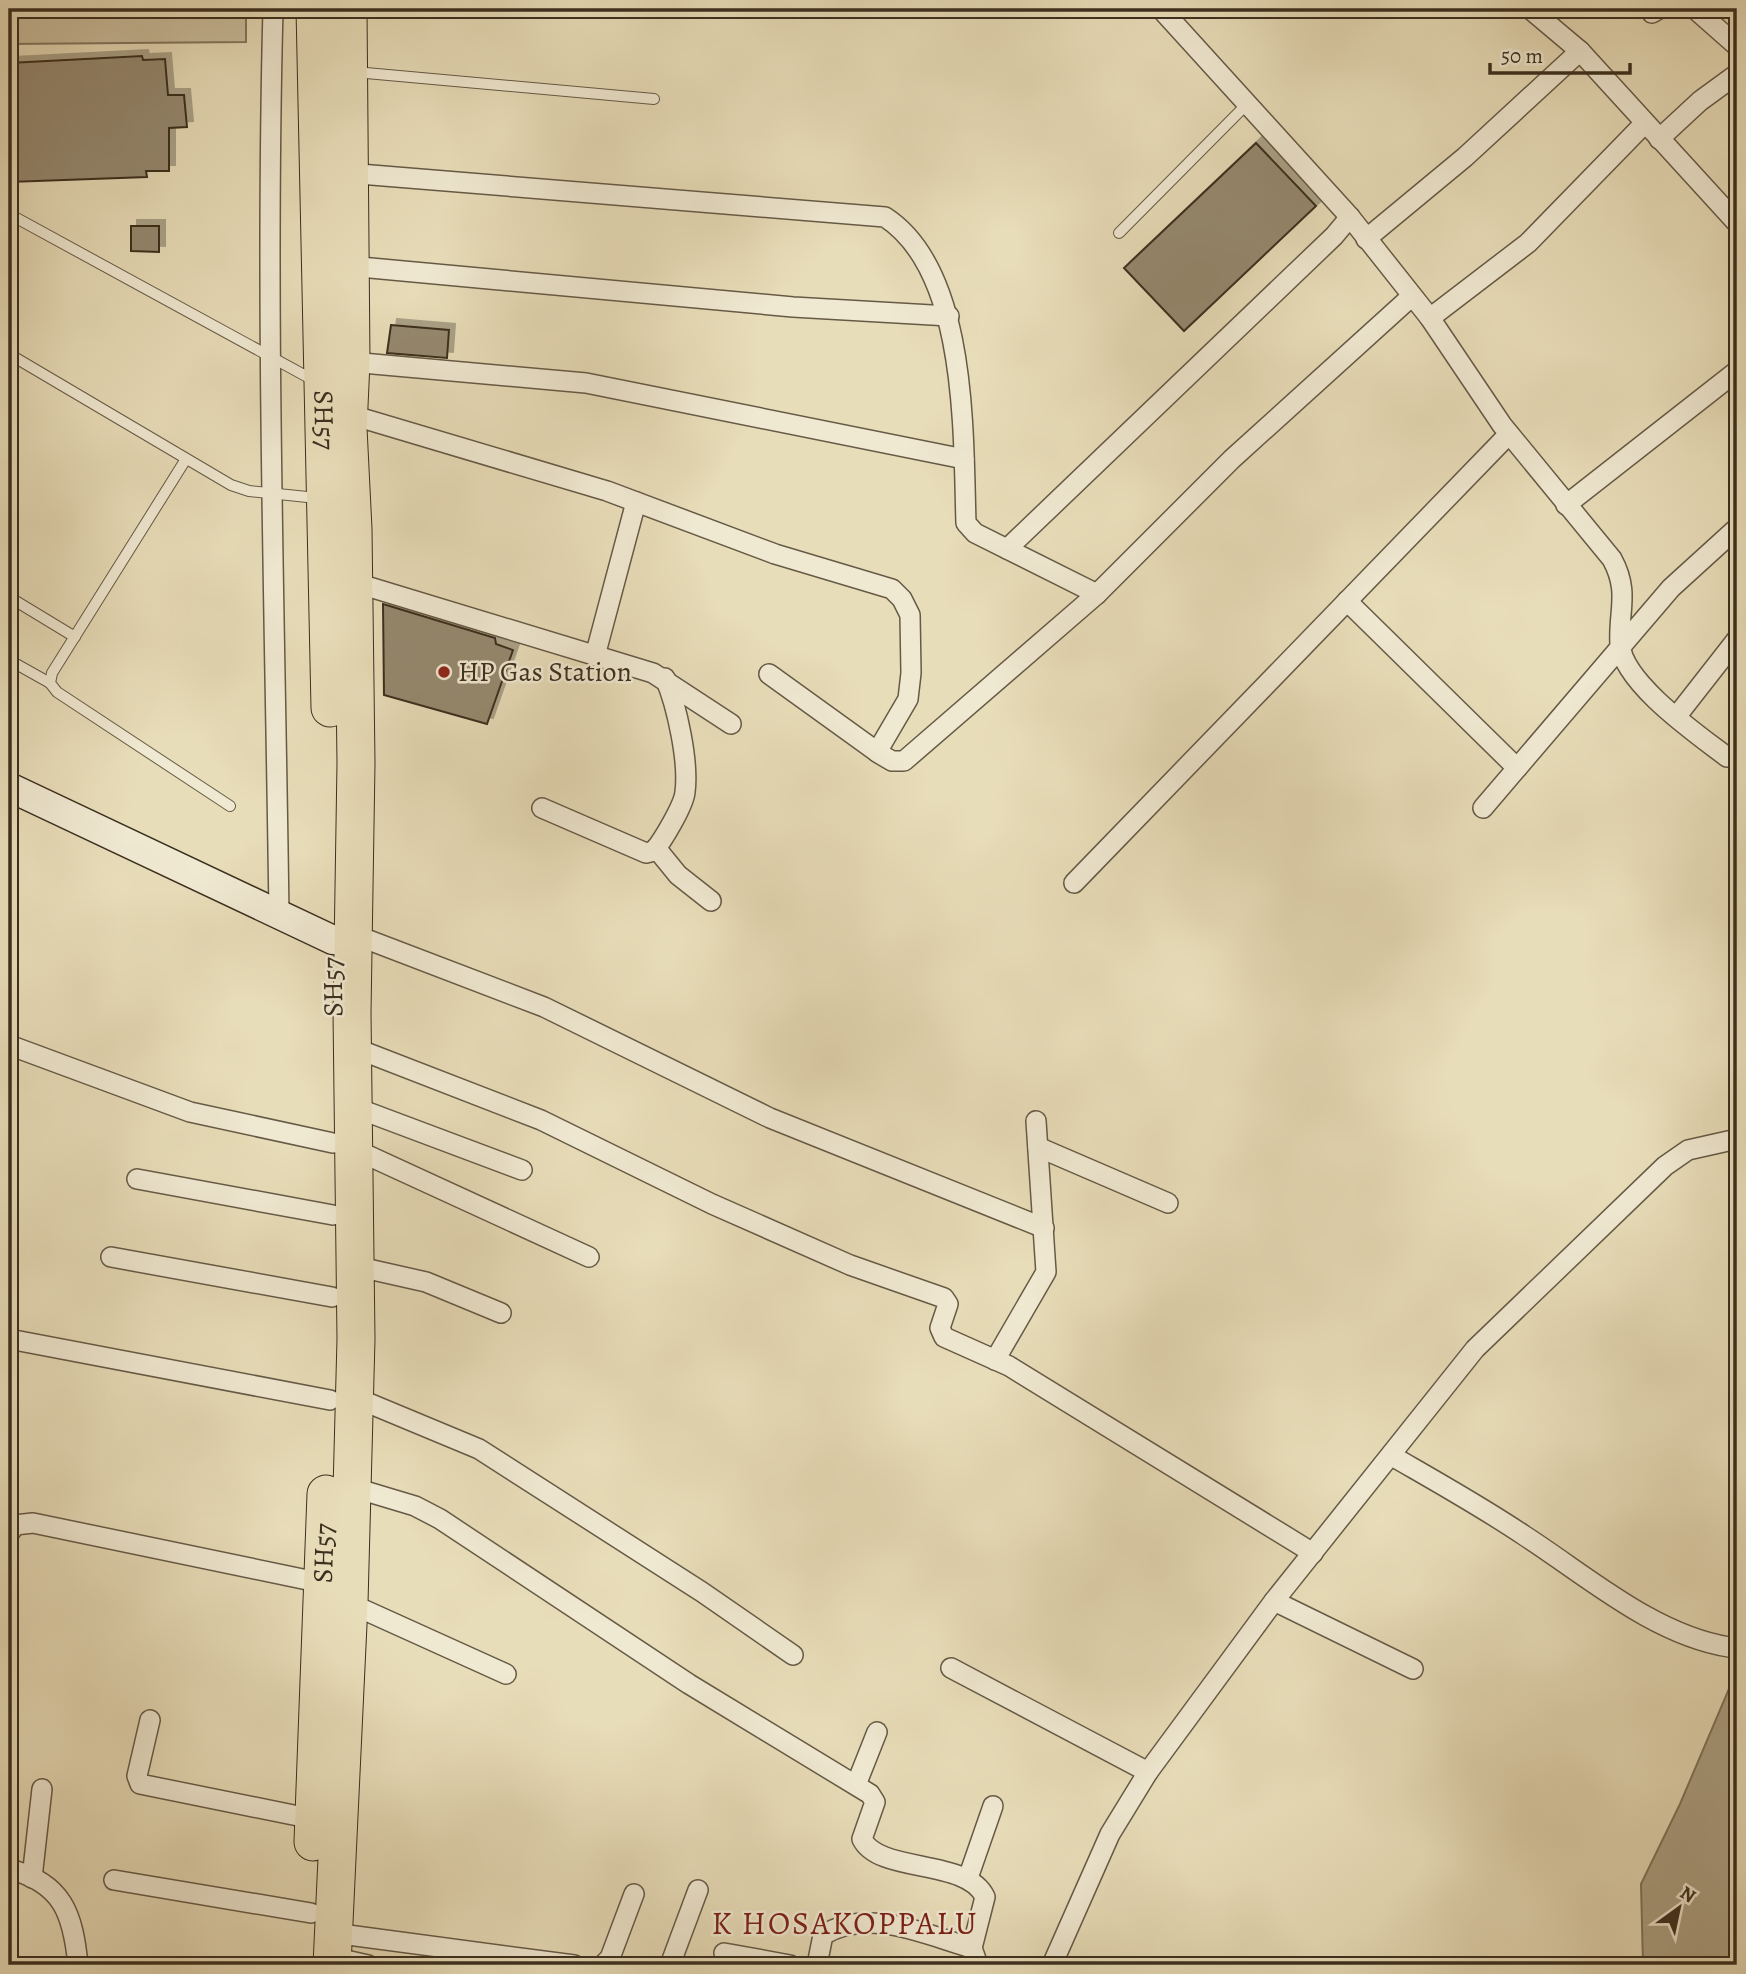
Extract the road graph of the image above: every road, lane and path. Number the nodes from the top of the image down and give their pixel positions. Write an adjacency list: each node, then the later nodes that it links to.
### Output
1 (273, 9): 26 (street)
2 (315, 9): 15 (highway, SH57)
3 (348, 9): 9 (highway)
4 (1161, 9): 12 (street)
5 (1530, 9): 8 (street)
6 (1695, 9): 7 (street)
7 (1737, 46)
8 (1580, 51): 13 (street); 20 (street)
9 (348, 72): 11 (lane); 15 (highway)
10 (1737, 74): 14 (street)
11 (654, 99)
12 (1247, 104): 17 (street); 19 (lane)
13 (1644, 124): 14 (street); 24 (street)
14 (1659, 139): 18 (street)
15 (337, 182): 21 (highway); 23 (street); 29 (highway, SH57)
16 (9, 214): 26 (lane)
17 (1350, 217): 20 (street); 39 (street)
18 (1737, 223)
19 (1119, 233)
20 (1366, 239): 22 (street)
21 (349, 266): 23 (street); 27 (highway)
22 (1412, 296): 24 (street); 41 (street)
23 (949, 316): 33 (street)
24 (1430, 318): 31 (street)
25 (9, 354): 32 (lane)
26 (268, 355): 29 (lane); 34 (street)
27 (351, 362): 30 (highway); 33 (street)
28 (1737, 371): 36 (street)
29 (321, 384): 37 (highway, SH57)
30 (348, 414): 35 (street); 37 (highway)
31 (1509, 434): 36 (street); 43 (street)
32 (186, 459): 34 (lane); 44 (lane)
33 (964, 459): 39 (street)
34 (273, 494): 37 (lane); 64 (street)
35 (636, 502): 47 (street); 54 (street)
36 (1566, 505): 46 (street)
37 (334, 519): 40 (highway); 65 (highway, SH57)
38 (1737, 528): 46 (street)
39 (1007, 549): 41 (street)
40 (354, 582): 47 (street); 65 (highway)
41 (1097, 594): 54 (street)
42 (9, 597): 44 (lane)
43 (1347, 601): 56 (street); 62 (street)
44 (75, 637): 51 (lane)
45 (1737, 639): 52 (street)
46 (1620, 646): 52 (street); 56 (street)
47 (595, 656): 50 (street)
48 (9, 660): 51 (lane)
49 (769, 674): 54 (street)
50 (665, 678): 53 (street); 61 (street)
51 (50, 683): 58 (lane)
52 (1676, 717): 55 (street)
53 (731, 724)
54 (877, 752)
55 (1737, 756)
56 (1517, 768): 60 (street)
57 (9, 787): 64 (street)
58 (230, 806)
59 (542, 808): 61 (street)
60 (1483, 808)
61 (656, 848): 63 (street)
62 (1074, 883)
63 (711, 901)
64 (279, 916): 65 (street)
65 (343, 937): 67 (highway); 71 (highway, SH57); 77 (street)
66 (9, 1045): 71 (street)
67 (355, 1048): 68 (highway); 84 (street)
68 (354, 1107): 71 (highway); 73 (street)
69 (1037, 1121): 72 (street)
70 (1737, 1139): 86 (street)
71 (344, 1146): 76 (highway, SH57); 79 (street); 80 (highway)
72 (1038, 1147): 75 (street); 77 (street)
73 (522, 1170)
74 (137, 1179): 76 (street)
75 (1168, 1203)
76 (333, 1215): 81 (highway, SH57)
77 (1044, 1228): 84 (street)
78 (111, 1257): 81 (street)
79 (589, 1257)
80 (355, 1266): 82 (street); 85 (highway)
81 (332, 1297): 85 (highway, SH57)
82 (500, 1313)
83 (9, 1339): 85 (street)
84 (995, 1360): 89 (street)
85 (342, 1398): 87 (highway); 93 (street)
86 (1392, 1456): 89 (street); 92 (street)
87 (339, 1485): 90 (highway); 100 (street)
88 (9, 1534): 90 (street)
89 (1314, 1553): 91 (street)
90 (335, 1593): 96 (street); 103 (highway, SH57); 110 (highway)
91 (1274, 1601): 95 (street); 99 (street)
92 (1729, 1647)
93 (793, 1655)
94 (951, 1668): 99 (street)
95 (1413, 1669)
96 (506, 1674)
97 (150, 1720): 103 (street)
98 (877, 1732): 100 (street)
99 (1148, 1772): 121 (street)
100 (856, 1785): 106 (street)
101 (42, 1789): 105 (street)
102 (993, 1806): 106 (street)
103 (313, 1819): 110 (highway, SH57)
104 (9, 1869): 105 (street)
105 (32, 1878): 114 (street)
106 (968, 1878): 112 (street)
107 (114, 1880): 110 (street)
108 (698, 1889): 118 (street)
109 (634, 1894): 117 (street)
110 (324, 1947): 113 (street); 115 (street)
111 (724, 1953): 119 (street)
112 (975, 1956): 120 (street)
113 (540, 1963): 116 (street)
114 (78, 1965)
115 (368, 1965)
116 (574, 1965)
117 (603, 1965)
118 (670, 1965)
119 (790, 1965)
120 (817, 1965)
121 (1052, 1965)

